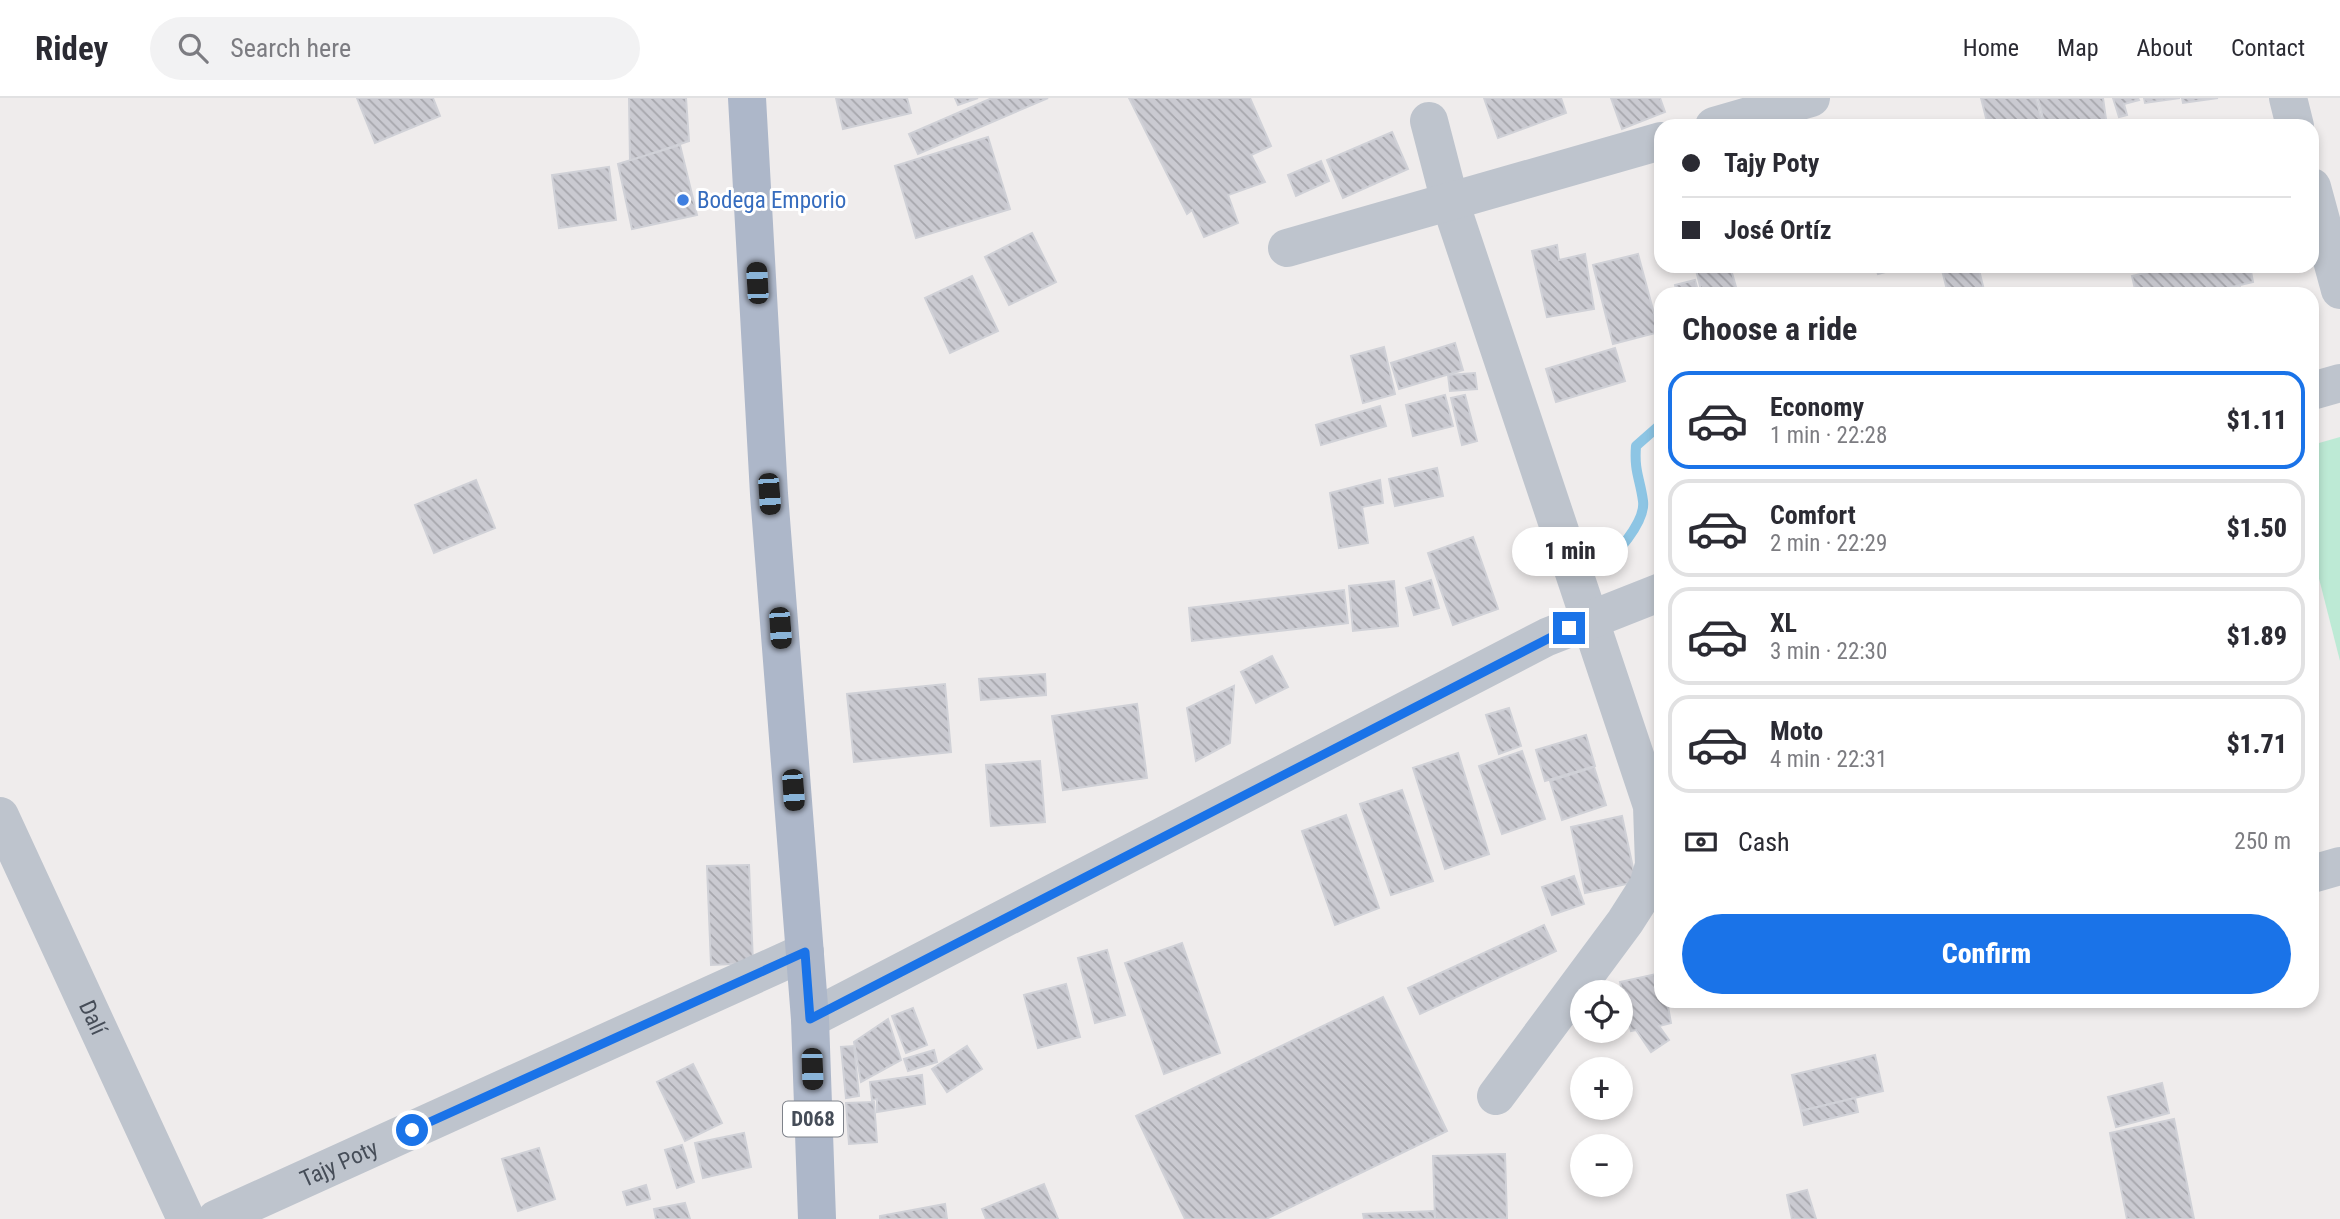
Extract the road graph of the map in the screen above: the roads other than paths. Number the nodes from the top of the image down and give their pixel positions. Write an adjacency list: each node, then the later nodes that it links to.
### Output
1 (747, 98): 19 (main road, D068)
2 (1811, 98): 4 (street)
3 (2287, 98): 5 (street)
4 (1738, 119)
5 (2293, 119)
6 (1429, 121): 8 (street)
7 (1654, 143): 8 (street)
8 (1451, 202): 10 (street); 15 (street)
9 (2319, 213): 11 (street)
10 (1287, 248)
11 (2340, 290)
12 (2340, 383): 13 (street)
13 (2319, 389)
14 (1654, 595): 15 (street)
15 (1591, 618): 20 (street); 21 (street)
16 (0, 816): 22 (street, Dalí)
17 (2340, 866): 18 (street)
18 (2319, 872)
19 (805, 952): 20 (main road, D068); 23 (street, Tajy Poty)
20 (810, 1019): 24 (main road, D068)
21 (1496, 1096)
22 (186, 1219)
23 (216, 1219)
24 (817, 1219)

